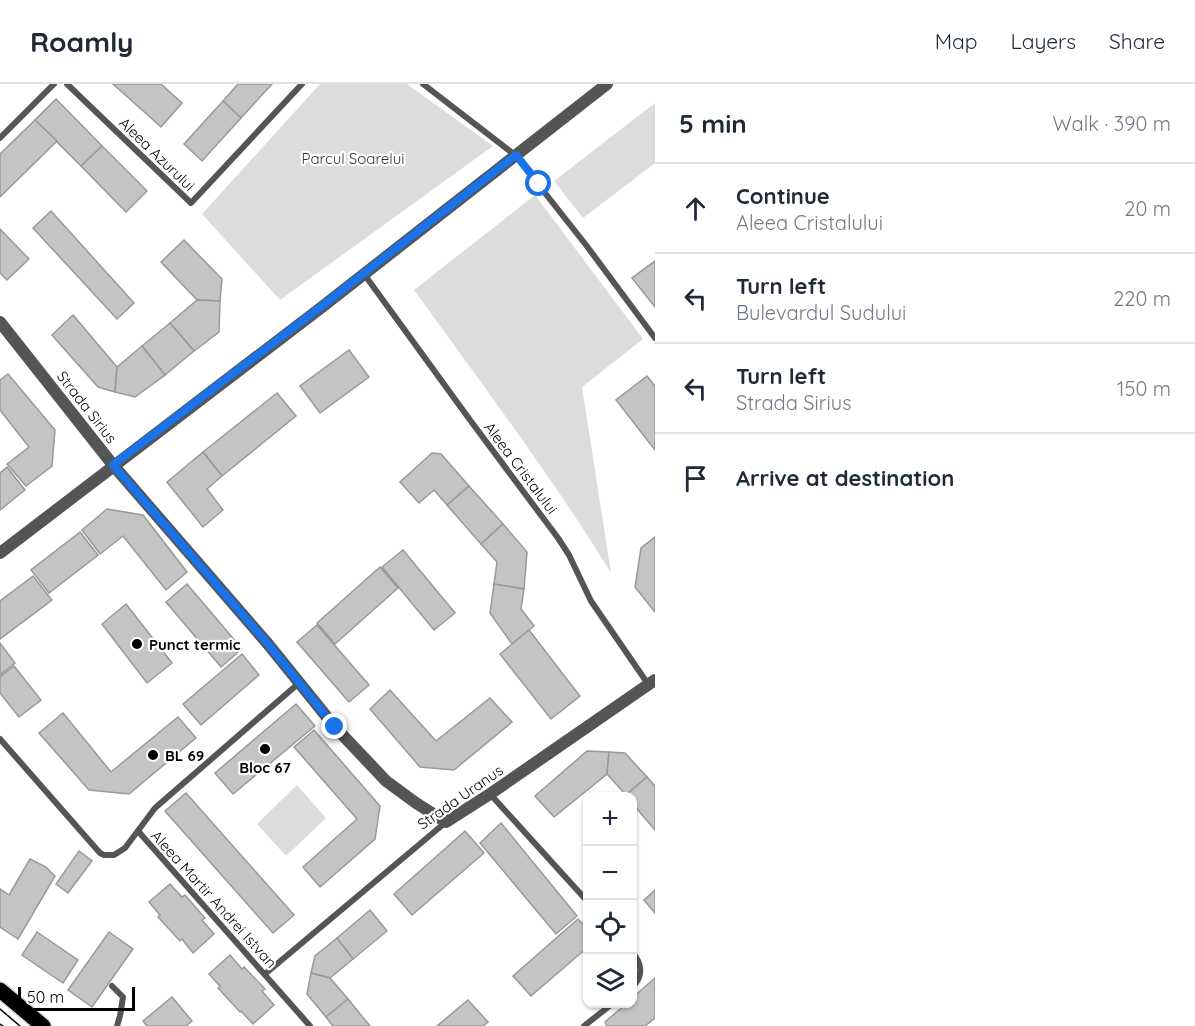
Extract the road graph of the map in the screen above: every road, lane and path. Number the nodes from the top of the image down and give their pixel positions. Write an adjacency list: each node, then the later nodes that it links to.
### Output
1 (54, 84): 6 (lane)
2 (67, 84): 3 (lane, Aleea Azurului)
3 (302, 84)
4 (423, 84): 7 (lane)
5 (607, 84): 7 (street)
6 (0, 138)
7 (516, 155): 8 (street); 10 (lane)
8 (364, 273): 11 (street); 14 (lane, Aleea Cristalului)
9 (0, 322): 11 (street, Strada Sirius)
10 (655, 338)
11 (113, 465): 12 (street); 13 (street, Strada Sirius)
12 (0, 553)
13 (299, 682): 17 (street, Strada Sirius); 18 (lane)
14 (651, 682): 16 (street, Strada Uranus)
15 (0, 739): 18 (lane, Aleea Martir Andrei Istvan)
16 (490, 794): 17 (street, Strada Uranus); 19 (lane)
17 (446, 822): 21 (lane, Strada Uranus)
18 (138, 831): 21 (lane, Aleea Martir Andrei Istvan)
19 (586, 900)
20 (637, 957): 22 (lane)
21 (265, 974): 28 (lane, Aleea Martir Andrei Istvan)
22 (637, 982)
23 (112, 986): 27 (lane)
24 (0, 990): 26 (main road)
25 (607, 1008): 29 (lane)
26 (43, 1026)
27 (117, 1026)
28 (310, 1026)
29 (584, 1026)

